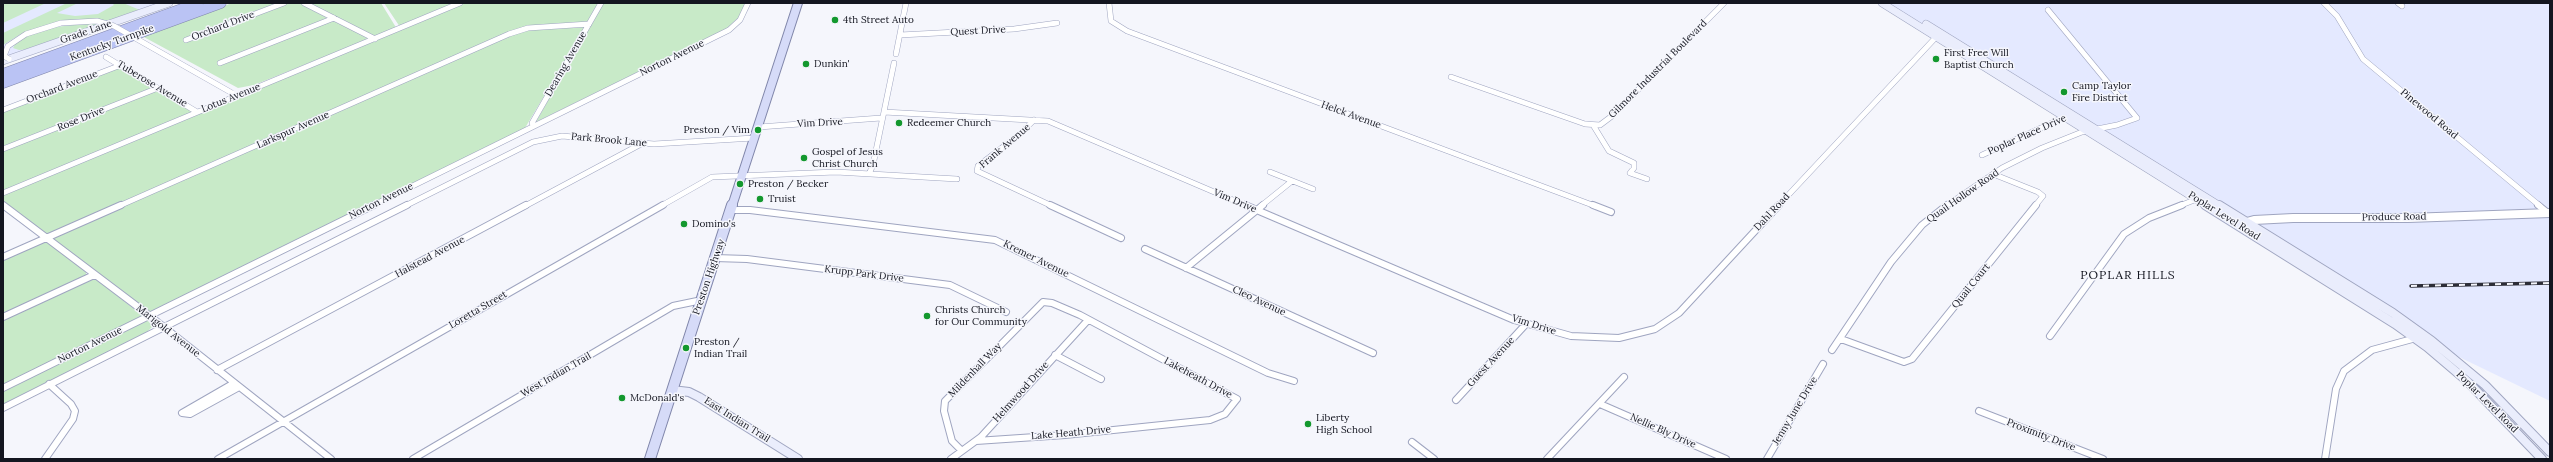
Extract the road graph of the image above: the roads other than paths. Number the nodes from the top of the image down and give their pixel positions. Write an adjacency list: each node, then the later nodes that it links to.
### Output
1 (169, 3): 27 (main road, Grade Lane)
2 (198, 3): 31 (highway)
3 (221, 3): 33 (highway, Kentucky Turnpike)
4 (284, 3): 24 (street, Orchard Drive)
5 (304, 3): 18 (street)
6 (455, 3): 7 (street)
7 (460, 3): 23 (street, Lotus Avenue)
8 (601, 3): 20 (street, Dearing Avenue)
9 (748, 3): 42 (street, Norton Avenue)
10 (798, 3): 43 (main road, Preston Highway)
11 (906, 3): 21 (street)
12 (1109, 3): 64 (street, Helck Avenue)
13 (1724, 3): 41 (street, Gilmore Industrial Boulevard)
14 (1882, 3): 22 (main road, Poplar Level Road)
15 (1891, 3): 22 (main road, Poplar Level Road)
16 (2324, 3): 65 (street, Pinewood Road)
17 (2048, 10): 44 (street, Quail Hollow Road)
18 (334, 18): 23 (street); 28 (street)
19 (1057, 23): 21 (street, Quest Drive)
20 (589, 24): 42 (street, Dearing Avenue); 68 (street, Larkspur Avenue)
21 (900, 35): 25 (street)
22 (1938, 35): 39 (main road, Poplar Level Road); 82 (street, Dahl Road)
23 (374, 39): 35 (street, Lotus Avenue)
24 (186, 40)
25 (896, 54)
26 (106, 57): 30 (street, Tuberose Avenue)
27 (6, 60): 35 (street, bridge)
28 (220, 63)
29 (894, 63): 38 (street)
30 (120, 65): 34 (street, Tuberose Avenue); 36 (street, Orchard Avenue)
31 (3, 74)
32 (1451, 77): 41 (street)
33 (3, 83)
34 (158, 88): 37 (street, Tuberose Avenue); 48 (street, Rose Drive)
35 (234, 94): 37 (street, Lotus Avenue)
36 (3, 110)
37 (197, 112): 59 (street, Lotus Avenue)
38 (883, 115): 40 (street, Vim Drive); 43 (street, Vim Drive); 52 (street)
39 (2069, 116): 44 (main road, Poplar Level Road); 45 (main road, Poplar Level Road); 50 (street, Poplar Place Drive)
40 (1034, 120): 63 (street, Vim Drive); 69 (street, Frank Avenue)
41 (1593, 125): 56 (street)
42 (534, 126): 77 (street, Norton Avenue)
43 (759, 126): 46 (main road, Preston Highway)
44 (2096, 129): 45 (street, Quail Hollow Road); 66 (main road, Poplar Level Road)
45 (2088, 131): 53 (street, Quail Hollow Road); 60 (main road, Poplar Level Road)
46 (754, 138): 47 (street, Park Brook Lane); 54 (main road, Preston Highway)
47 (643, 144): 49 (street, Park Brook Lane); 91 (street, Halstead Avenue)
48 (3, 149)
49 (515, 150): 81 (street, Norton Avenue)
50 (1982, 155)
51 (1270, 172): 57 (street)
52 (869, 174): 54 (street, Loretta Street); 55 (street, Loretta Street)
53 (1992, 174): 86 (street, Quail Hollow Road); 86 (street, Quail Court)
54 (742, 176): 62 (main road, Preston Highway); 105 (street, Loretta Street)
55 (957, 179)
56 (1647, 179)
57 (1292, 181): 58 (street); 63 (street)
58 (1313, 189)
59 (3, 193)
60 (2197, 199): 67 (main road, Poplar Level Road); 83 (street)
61 (3, 205): 68 (street, Marigold Avenue)
62 (732, 210): 72 (main road, Preston Highway); 94 (street, Kremer Avenue)
63 (1257, 210): 73 (street); 80 (street, Vim Drive)
64 (1611, 212)
65 (2549, 213): 66 (street, Produce Road)
66 (2247, 222): 67 (street, Produce Road); 84 (main road, Poplar Level Road)
67 (2239, 224): 85 (main road, Poplar Level Road)
68 (47, 238): 71 (street, Larkspur Avenue); 74 (street, Marigold Avenue)
69 (1121, 238)
70 (1144, 249): 73 (street, Cleo Avenue)
71 (3, 257)
72 (715, 258): 75 (main road, Preston Highway); 76 (street, Krupp Park Drive)
73 (1186, 268): 88 (street, Cleo Avenue)
74 (94, 275): 77 (street, Marigold Avenue); 78 (street)
75 (702, 300): 98 (main road, Preston Highway); 114 (street, West Indian Trail)
76 (1006, 312)
77 (149, 316): 81 (street, Marigold Avenue); 97 (street, Norton Avenue)
78 (3, 317)
79 (1088, 320): 89 (street, Helmwood Drive); 106 (street, Lakeheath Drive); 109 (street, Mildenhall Way)
80 (1526, 324): 82 (street, Vim Drive); 99 (street, Guest Avenue)
81 (162, 327): 91 (street, Marigold Avenue); 95 (street, Norton Avenue)
82 (1575, 336)
83 (2050, 336)
84 (2425, 336): 85 (street); 102 (main road, Poplar Level Road)
85 (2414, 338): 101 (main road, Poplar Level Road); 123 (street)
86 (1841, 339): 87 (street)
87 (1832, 350)
88 (1373, 353)
89 (1055, 355): 93 (street); 107 (street, Helmwood Drive)
90 (1823, 364): 121 (street, Jenny June Drive)
91 (217, 370): 96 (street, Marigold Avenue)
92 (1624, 377): 100 (street)
93 (1101, 379)
94 (1294, 381)
95 (50, 384): 103 (street, Norton Avenue); 111 (street)
96 (237, 385): 96 (street); 105 (street, Marigold Avenue)
97 (3, 388)
98 (672, 390): 115 (main road, Preston Highway); 116 (main road, East Indian Trail)
99 (1456, 400)
100 (1600, 404): 119 (street); 120 (street, Nellie Bly Drive)
101 (2492, 405): 102 (main road); 124 (main road, Poplar Level Road)
102 (2506, 405): 110 (main road, Poplar Level Road)
103 (3, 408)
104 (1979, 411): 122 (street, Proximity Drive)
105 (282, 422): 112 (street, Loretta Street); 113 (street, Marigold Avenue)
106 (1166, 424): 107 (street, Lake Heath Drive)
107 (976, 441): 109 (street, Helmwood Drive)
108 (1412, 442): 118 (street)
109 (961, 450): 117 (street, Helmwood Drive)
110 (2550, 452)
111 (45, 459)
112 (218, 459)
113 (331, 459)
114 (413, 459)
115 (650, 459)
116 (798, 459)
117 (951, 459)
118 (1434, 459)
119 (1547, 459)
120 (1726, 459)
121 (1767, 459)
122 (2103, 459)
123 (2325, 459)
124 (2542, 459)

